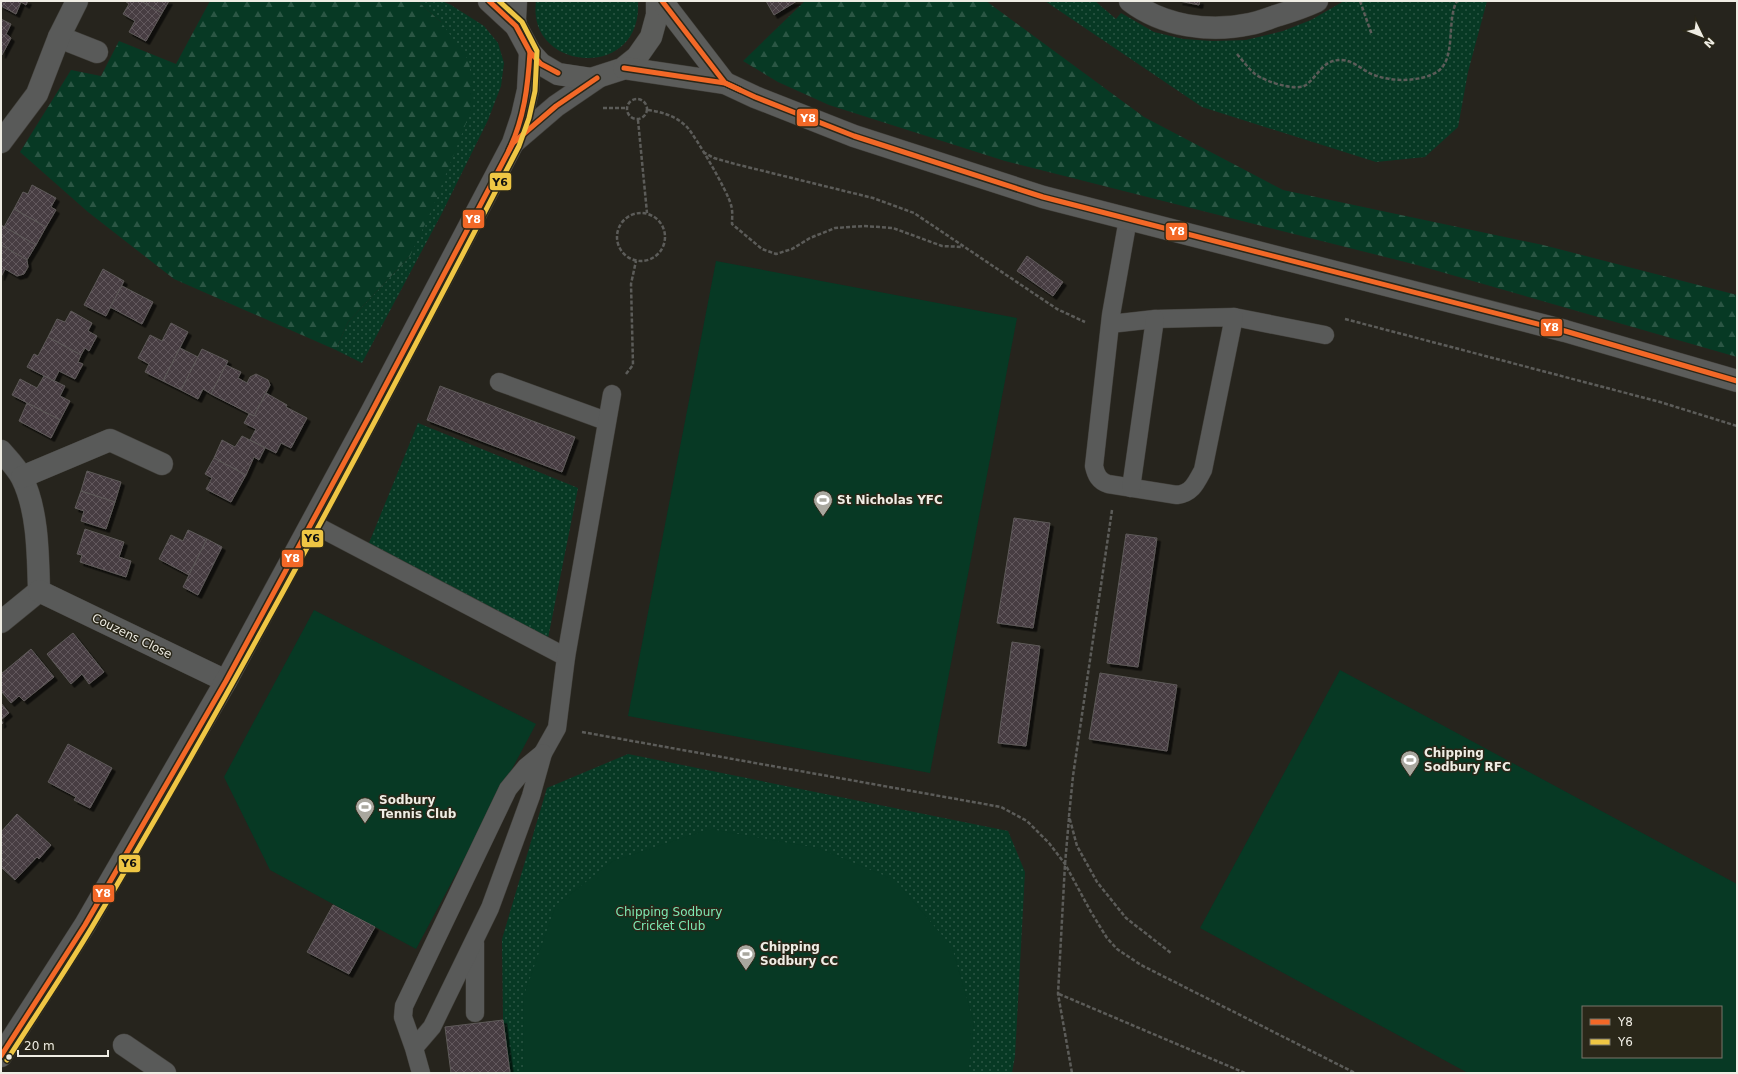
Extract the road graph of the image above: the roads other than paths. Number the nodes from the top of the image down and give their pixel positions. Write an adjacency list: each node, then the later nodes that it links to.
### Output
1 (77, 1): 9 (street)
2 (489, 1): 8 (main road)
3 (516, 1): 8 (main road)
4 (657, 1): 12 (main road)
5 (662, 1): 14 (main road)
6 (1130, 1): 7 (street)
7 (1316, 1)
8 (516, 26): 11 (main road)
9 (59, 37): 10 (street); 15 (street)
10 (97, 52)
11 (530, 52): 13 (main road); 16 (street)
12 (624, 68): 13 (main road); 14 (main road)
13 (597, 78): 16 (street)
14 (725, 83): 17 (main road)
15 (1, 142)
16 (513, 143): 30 (street)
17 (1128, 219): 19 (lane); 22 (main road)
18 (1234, 317): 20 (lane); 21 (lane); 29 (lane)
19 (1110, 319): 20 (lane); 29 (lane)
20 (1155, 320): 29 (lane)
21 (1325, 335)
22 (1737, 381)
23 (499, 382): 25 (lane)
24 (612, 394): 25 (lane)
25 (606, 422): 33 (lane)
26 (1, 451): 28 (street)
27 (162, 464): 28 (street)
28 (22, 477): 31 (street)
29 (1123, 487)
30 (311, 523): 33 (lane); 34 (street)
31 (39, 591): 32 (street); 34 (street, Couzens Close)
32 (1, 622)
33 (566, 657): 35 (lane)
34 (226, 681): 40 (street)
35 (543, 753): 36 (lane); 39 (lane)
36 (475, 938): 37 (lane); 39 (lane)
37 (475, 1013)
38 (124, 1044): 41 (street)
39 (414, 1048): 42 (lane)
40 (1, 1056)
41 (165, 1073)
42 (420, 1073)

